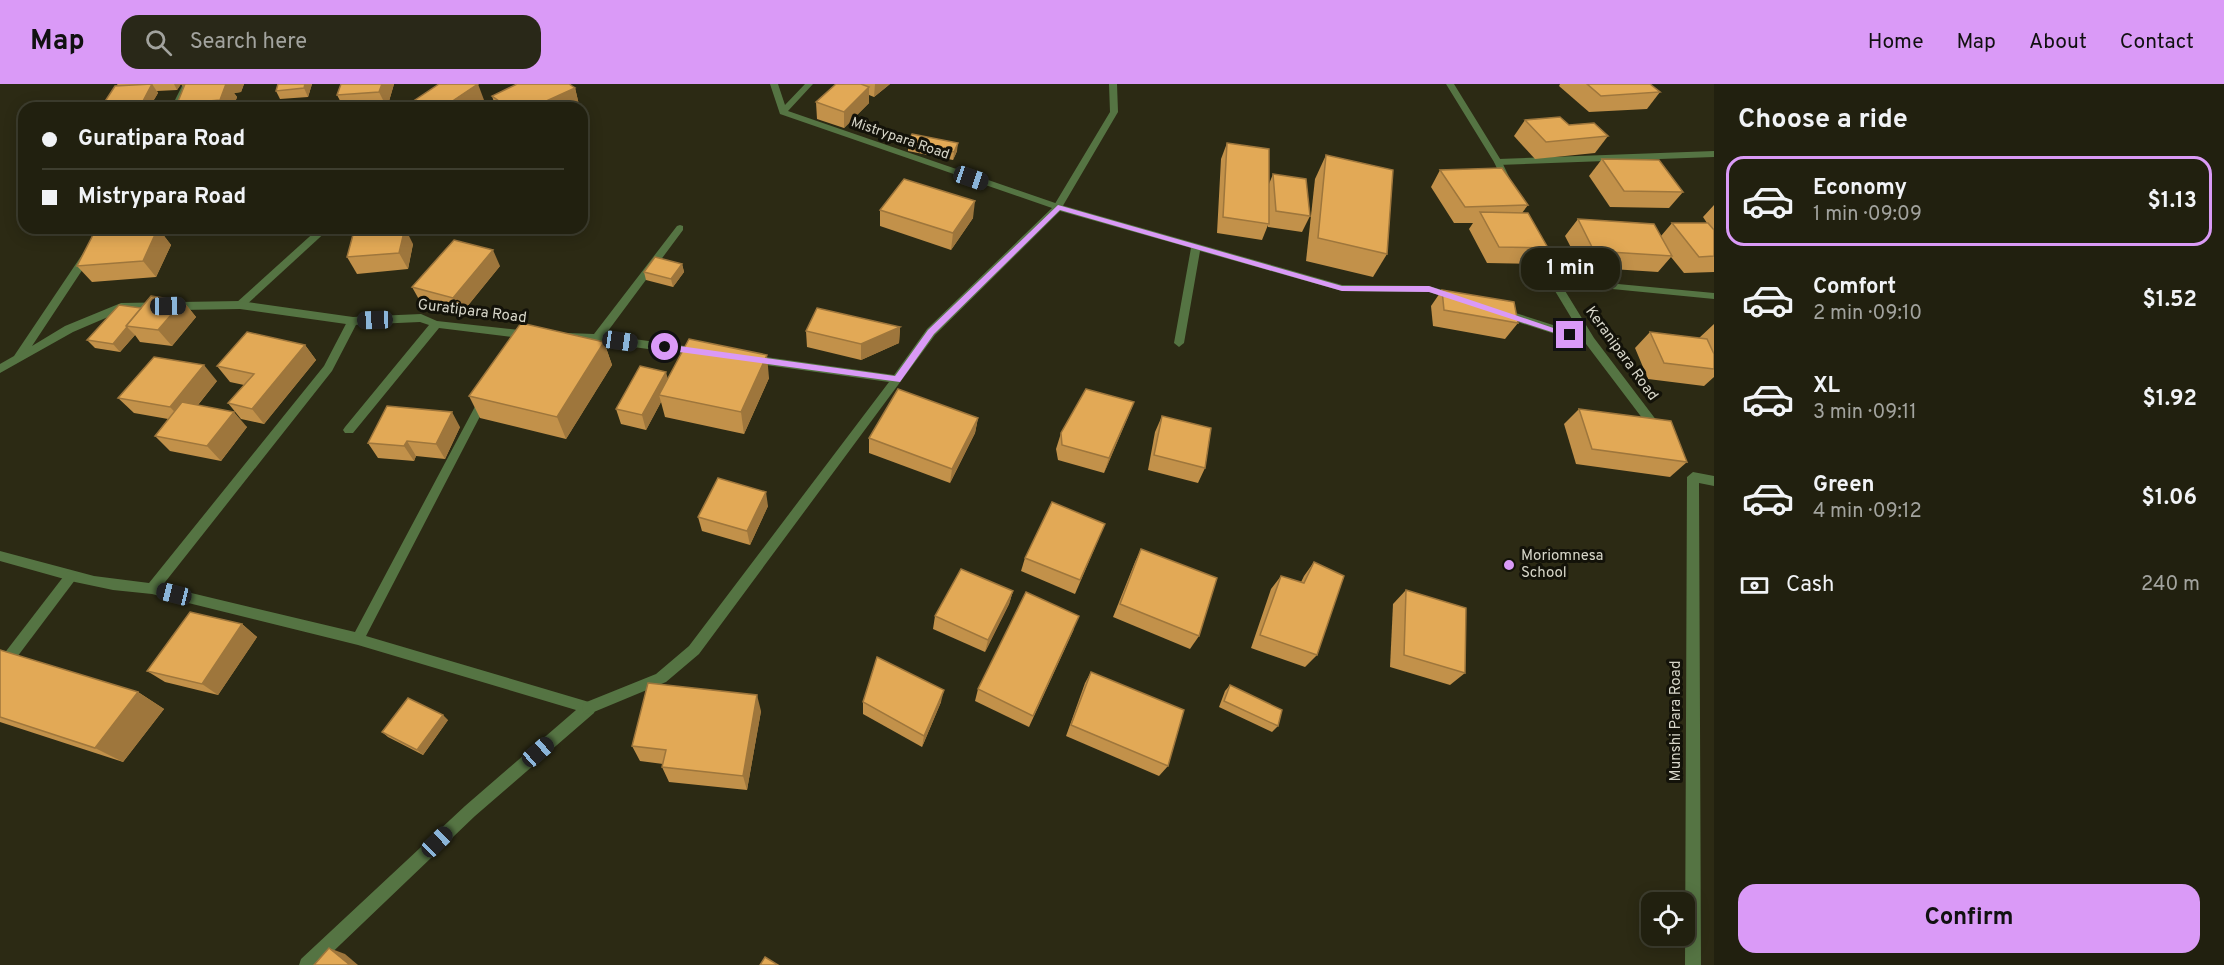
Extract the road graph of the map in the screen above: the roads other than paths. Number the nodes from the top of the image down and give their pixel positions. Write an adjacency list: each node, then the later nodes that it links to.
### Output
1 (187, 84): 6 (street)
2 (774, 84): 7 (street)
3 (809, 84): 7 (street)
4 (1113, 84): 11 (street)
5 (1450, 84): 9 (street)
6 (179, 102)
7 (783, 112): 11 (street, Mistrypara Road)
8 (1714, 154): 9 (street)
9 (1498, 162): 10 (street)
10 (1513, 195)
11 (1058, 207): 16 (street, Mistrypara Road); 31 (street)
12 (1529, 227): 17 (street, Keranipara Road)
13 (680, 228): 24 (street)
14 (101, 234): 29 (street)
15 (318, 234): 20 (street)
16 (1196, 246): 19 (street, Mistrypara Road); 26 (street)
17 (1554, 281): 18 (street); 25 (street, Keranipara Road)
18 (1714, 296)
19 (1461, 299)
20 (240, 304): 22 (street, Guratipara Road); 29 (street, Guratipara Road)
21 (1494, 310): 25 (street)
22 (352, 321): 23 (street, Guratipara Road); 38 (street)
23 (436, 324): 24 (street, Guratipara Road); 33 (street)
24 (597, 338): 27 (street, Guratipara Road)
25 (1590, 341): 34 (street, Keranipara Road)
26 (1179, 343)
27 (710, 353)
28 (744, 358): 31 (street)
29 (16, 360): 30 (street, Guratipara Road)
30 (0, 369)
31 (897, 379): 41 (street)
32 (490, 387): 39 (street)
33 (349, 430)
34 (1666, 441)
35 (1714, 481): 43 (street, Munshi Para Road)
36 (0, 556): 37 (street)
37 (71, 576): 38 (street); 40 (street)
38 (152, 588): 39 (street)
39 (358, 639): 41 (street)
40 (0, 669)
41 (589, 708): 42 (street)
42 (307, 965)
43 (1692, 965)

